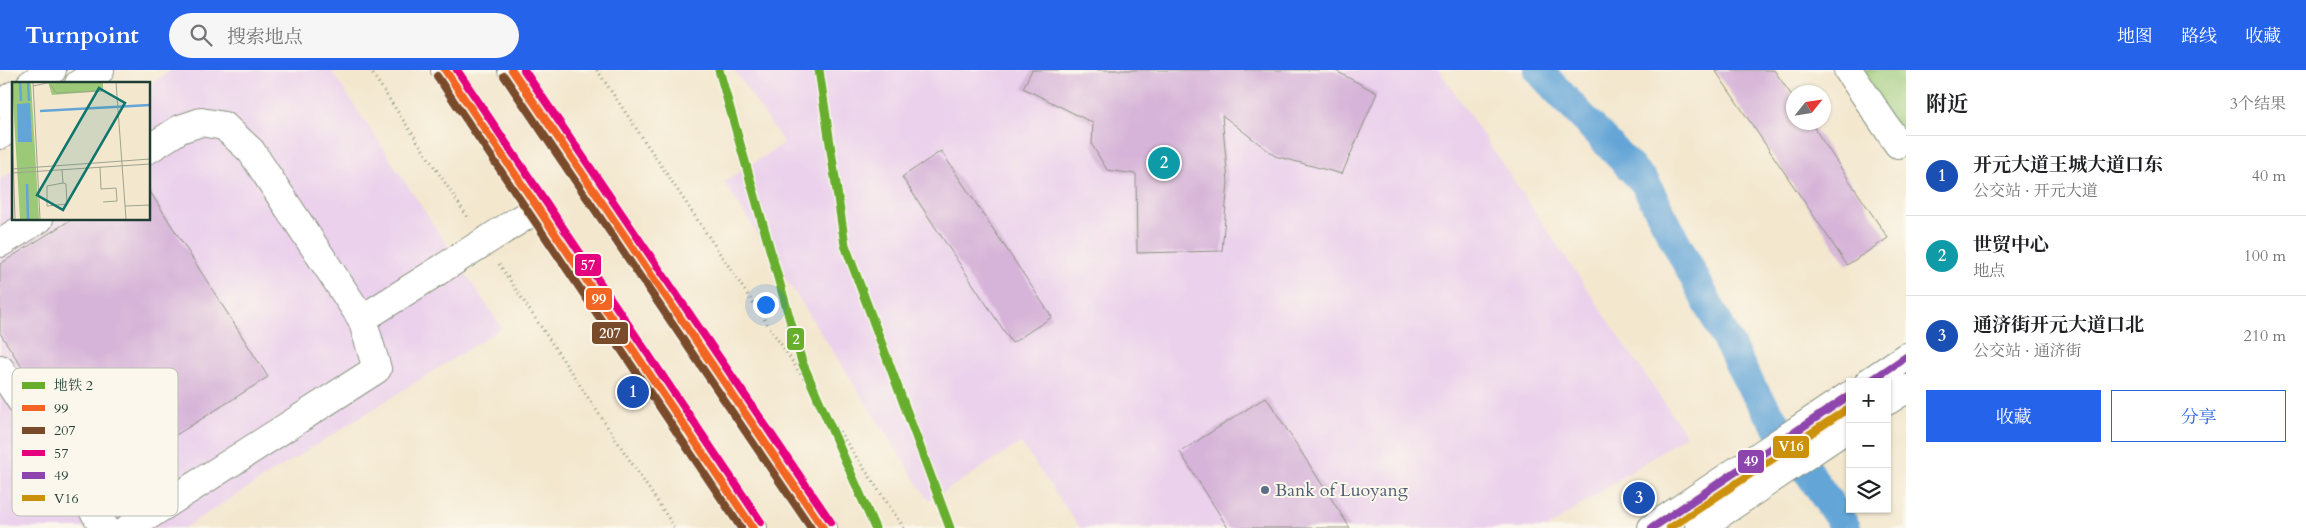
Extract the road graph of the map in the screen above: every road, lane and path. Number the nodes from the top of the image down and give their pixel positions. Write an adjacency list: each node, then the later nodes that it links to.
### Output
1 (52, 70): 8 (main road)
2 (100, 70): 9 (main road)
3 (370, 70): 18 (path)
4 (444, 70): 16 (main road)
5 (512, 70): 37 (main road)
6 (597, 70): 38 (path)
7 (1848, 70): 14 (main road)
8 (34, 82)
9 (82, 82)
10 (12, 96): 11 (main road)
11 (0, 104)
12 (12, 127): 13 (main road)
13 (0, 135)
14 (1898, 144)
15 (150, 148): 20 (main road)
16 (538, 208): 18 (main road); 36 (main road)
17 (37, 220): 19 (main road)
18 (484, 242): 20 (main road); 35 (path)
19 (0, 243)
20 (362, 319): 30 (main road)
21 (1906, 357): 23 (main road)
22 (0, 369): 24 (main road)
23 (1875, 378)
24 (12, 387)
25 (1906, 389): 27 (main road)
26 (1846, 397): 29 (main road)
27 (1891, 398)
28 (1846, 428): 29 (main road)
29 (1740, 483): 39 (main road); 40 (main road)
30 (178, 497)
31 (97, 516): 33 (main road)
32 (148, 516): 34 (main road)
33 (105, 528)
34 (129, 528)
35 (674, 528)
36 (753, 528)
37 (823, 528)
38 (904, 528)
39 (1652, 528)
40 (1699, 528)

